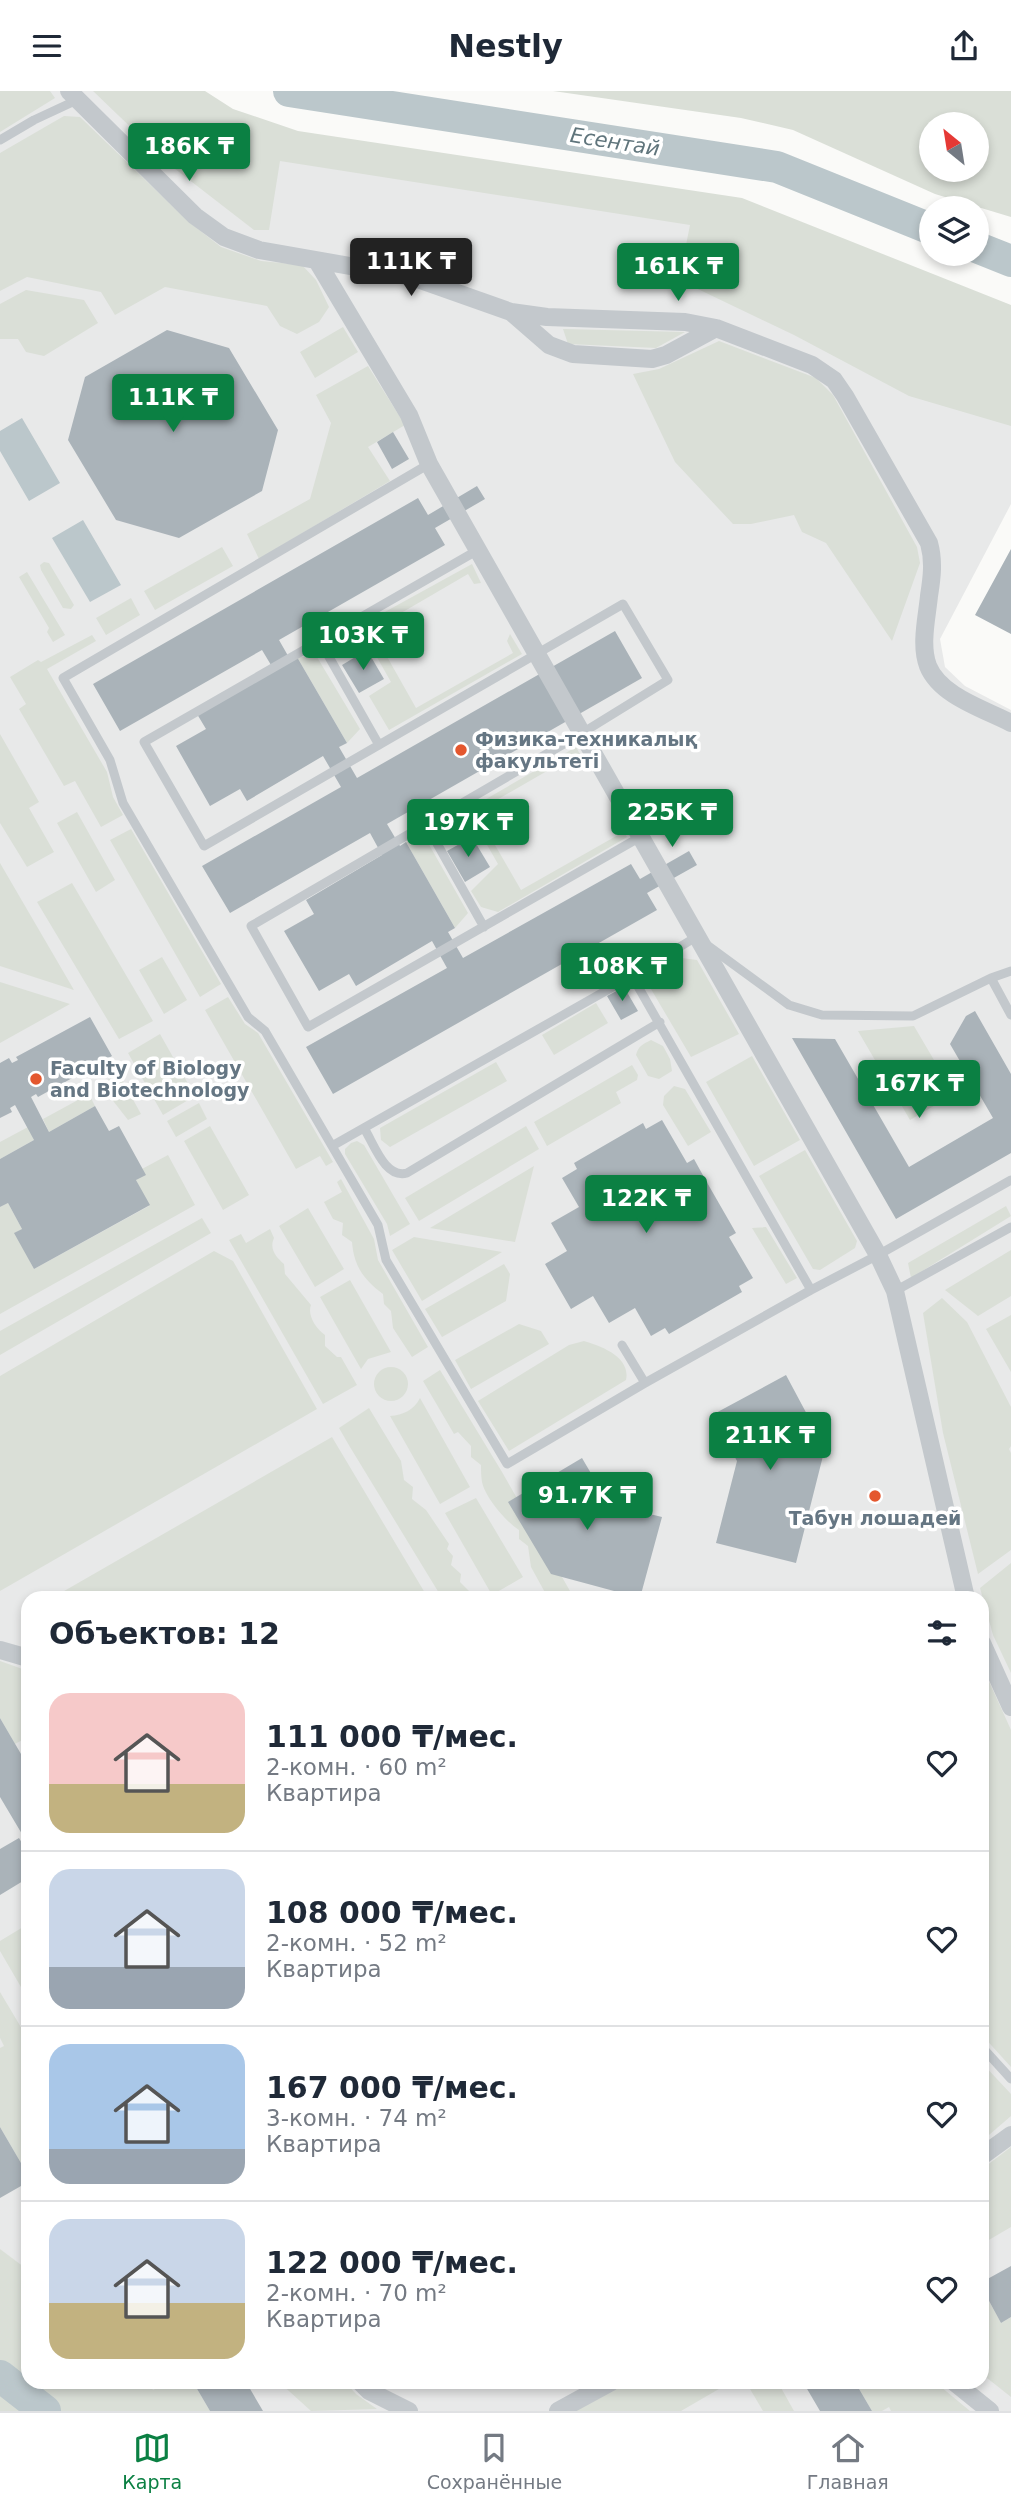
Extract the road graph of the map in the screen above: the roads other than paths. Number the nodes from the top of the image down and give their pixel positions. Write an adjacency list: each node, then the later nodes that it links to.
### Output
1 (73, 95): 2 (lane); 3 (street)
2 (0, 140)
3 (317, 261): 4 (street); 6 (street)
4 (511, 311): 5 (street); 5 (street)
5 (716, 328): 10 (street)
6 (429, 464): 7 (street); 23 (lane)
7 (478, 550): 8 (lane); 9 (street)
8 (320, 641): 12 (lane); 12 (lane)
9 (537, 653): 11 (street); 11 (lane); 12 (lane)
10 (1011, 723)
11 (583, 732): 13 (lane); 14 (street)
12 (379, 745)
13 (426, 824): 15 (lane); 15 (lane)
14 (642, 836): 15 (lane); 16 (street)
15 (484, 927)
16 (696, 937): 18 (lane); 19 (lane); 26 (street)
17 (1011, 971): 19 (lane)
18 (632, 976): 21 (lane); 22 (lane)
19 (991, 978): 20 (lane)
20 (1011, 1015)
21 (660, 1022): 22 (lane); 27 (lane)
22 (365, 1128): 23 (lane)
23 (332, 1146): 30 (lane)
24 (1011, 1179): 26 (lane)
25 (1011, 1227): 28 (lane)
26 (878, 1255): 27 (lane); 28 (street)
27 (811, 1290): 30 (lane)
28 (895, 1291): 31 (street)
29 (622, 1345): 30 (lane)
30 (645, 1383)
31 (964, 1591)
32 (0, 1650): 33 (street)
33 (21, 1656)
34 (989, 1658): 35 (street)
35 (1011, 1707)
36 (989, 2055): 37 (lane)
37 (1011, 2079)
38 (1011, 2135): 39 (street)
39 (989, 2151)
40 (367, 2389): 43 (street)
41 (598, 2389): 44 (street)
42 (963, 2389): 45 (street)
43 (409, 2411)
44 (558, 2411)
45 (990, 2411)

